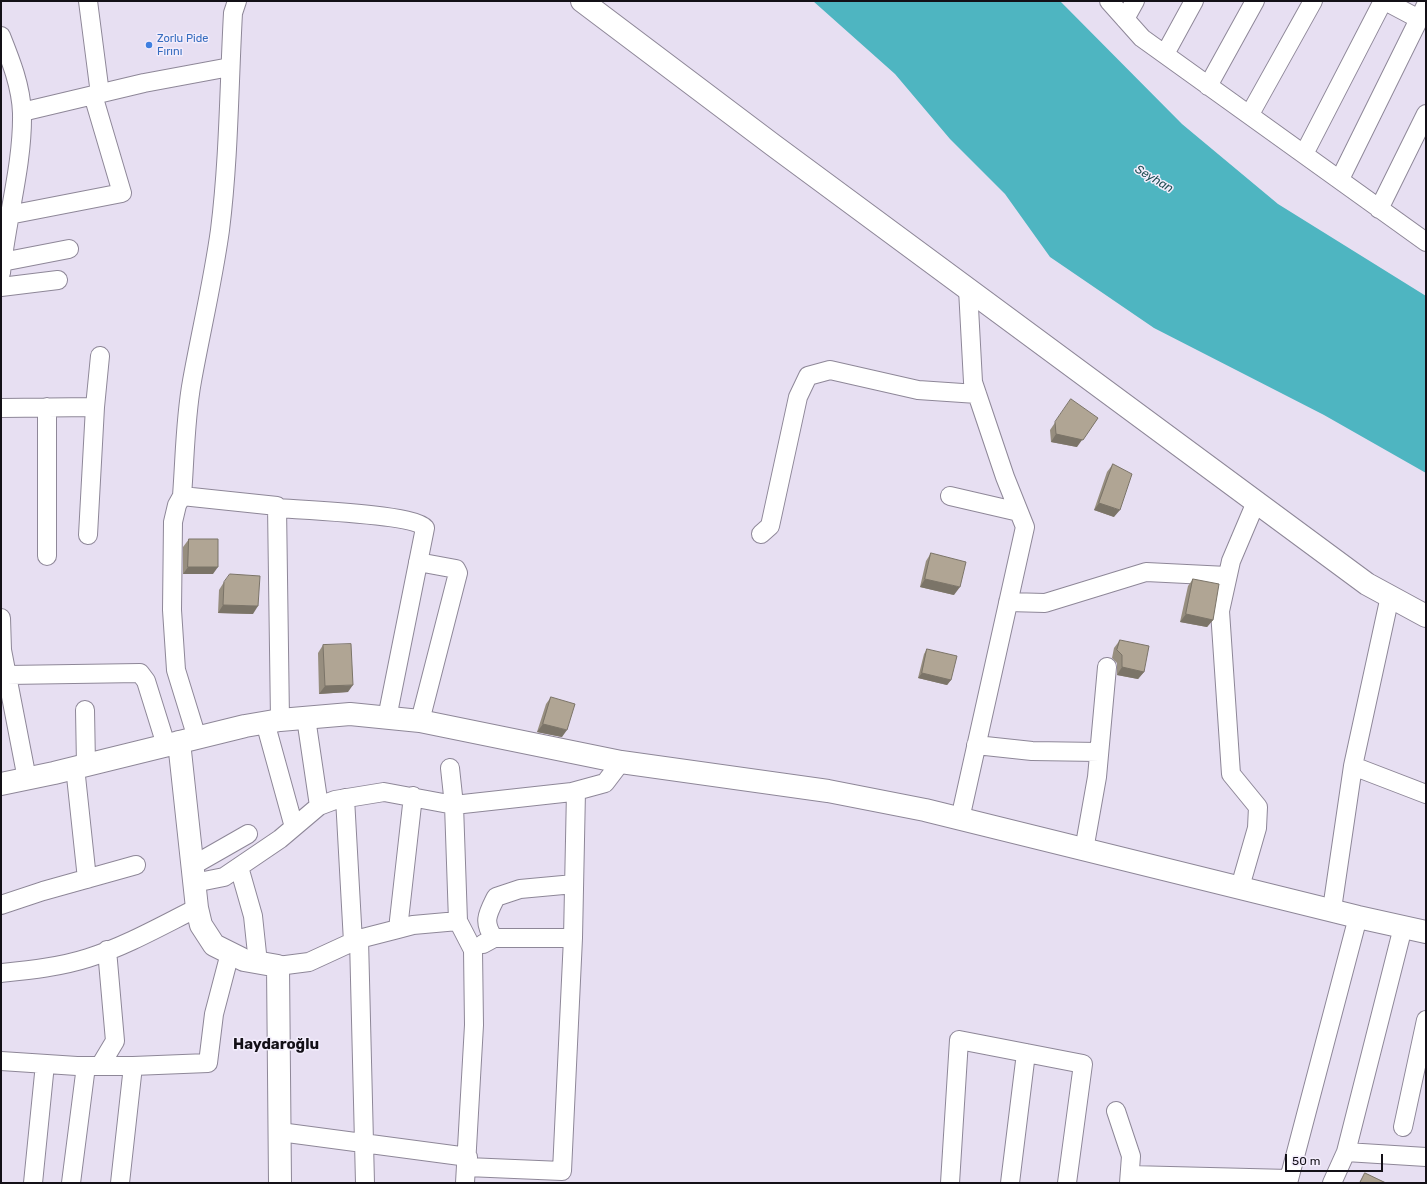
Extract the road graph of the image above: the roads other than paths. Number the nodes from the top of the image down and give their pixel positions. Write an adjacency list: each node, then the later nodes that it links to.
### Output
1 (88, 1): 16 (street)
2 (237, 1): 14 (street)
3 (582, 1): 30 (main road)
4 (1109, 1): 11 (street)
5 (1135, 1): 11 (street)
6 (1194, 1): 13 (street)
7 (1255, 1): 15 (street)
8 (1314, 1): 18 (street)
9 (1384, 1): 10 (street); 20 (street)
10 (1422, 12): 22 (street)
11 (1125, 19): 13 (street)
12 (1, 36): 17 (street)
13 (1165, 54): 15 (street)
14 (230, 67): 16 (street); 36 (street)
15 (1208, 86): 18 (street)
16 (96, 94): 17 (street); 24 (street)
17 (22, 112): 21 (street)
18 (1250, 114): 20 (street)
19 (1426, 114): 23 (street)
20 (1304, 154): 22 (street)
21 (8, 171): 24 (street)
22 (1340, 180): 23 (street)
23 (1379, 208): 25 (street)
24 (9, 215): 27 (street)
25 (1426, 242)
26 (69, 249): 27 (street)
27 (2, 262)
28 (58, 280): 29 (street)
29 (1, 287)
30 (968, 289): 32 (street); 38 (main road)
31 (100, 356): 34 (street)
32 (977, 394): 40 (street); 41 (street)
33 (47, 407): 34 (street); 35 (street); 43 (street)
34 (95, 407): 42 (street)
35 (1, 408)
36 (182, 496): 39 (street); 58 (street)
37 (950, 496): 40 (street)
38 (1256, 502): 45 (street); 46 (main road)
39 (278, 508): 44 (street); 56 (street)
40 (1019, 512): 47 (street)
41 (761, 534)
42 (88, 535)
43 (47, 556)
44 (418, 562): 55 (street); 57 (street)
45 (1227, 576): 47 (street); 82 (street)
46 (1390, 596): 48 (main road); 63 (street)
47 (1008, 602): 59 (street)
48 (1426, 616)
49 (1, 618): 50 (street)
50 (2, 651): 52 (street)
51 (1107, 667): 60 (street)
52 (7, 675): 58 (street); 65 (street)
53 (85, 710): 62 (street)
54 (306, 718): 55 (main road); 56 (main road); 71 (street)
55 (387, 718): 57 (main road)
56 (273, 721): 58 (main road); 74 (street)
57 (420, 721): 61 (main road)
58 (181, 742): 62 (main road); 79 (main road)
59 (976, 745): 60 (street); 73 (street)
60 (1099, 752): 76 (street)
61 (621, 762): 67 (street); 73 (main road)
62 (80, 766): 65 (main road); 80 (street)
63 (1353, 766): 68 (street); 85 (street)
64 (450, 768): 72 (street)
65 (27, 779): 66 (main road)
66 (1, 784)
67 (576, 791): 72 (street); 81 (street)
68 (1426, 794)
69 (413, 796): 70 (street); 72 (street); 89 (street)
70 (345, 798): 71 (street); 93 (street)
71 (319, 806): 74 (street)
72 (454, 806): 87 (street)
73 (960, 819): 76 (main road)
74 (294, 827): 78 (street)
75 (248, 834): 79 (street)
76 (1084, 850): 82 (main road)
77 (136, 865): 80 (street)
78 (239, 868): 79 (street); 97 (street)
79 (193, 875): 84 (main road)
80 (87, 879): 83 (street)
81 (574, 884): 91 (street); 92 (street)
82 (1240, 887): 85 (main road)
83 (1, 905)
84 (197, 908): 94 (street); 96 (main road)
85 (1332, 909): 86 (main road)
86 (1358, 917): 88 (main road); 113 (street)
87 (458, 921): 89 (street); 95 (street)
88 (1403, 927): 90 (main road); 109 (street)
89 (398, 929): 93 (street)
90 (1426, 932)
91 (494, 938): 92 (street); 95 (street)
92 (573, 938): 111 (street)
93 (356, 940): 97 (street); 108 (street)
94 (107, 950): 98 (street); 103 (street)
95 (473, 950): 111 (street)
96 (230, 953): 97 (main road); 104 (street)
97 (268, 965): 107 (main road)
98 (1, 973)
99 (1426, 1020): 106 (street)
100 (1026, 1053): 119 (street); 120 (street); 121 (street)
101 (1, 1061): 102 (street)
102 (45, 1064): 103 (street); 114 (street)
103 (93, 1066): 104 (street); 115 (street)
104 (133, 1066): 116 (street)
105 (1116, 1111): 112 (street)
106 (1403, 1127)
107 (280, 1132): 108 (street); 117 (main road)
108 (365, 1142): 111 (street); 118 (street)
109 (1346, 1152): 110 (street); 122 (street)
110 (1426, 1157)
111 (467, 1169)
112 (1129, 1179): 113 (street)
113 (1289, 1181)
114 (33, 1183)
115 (71, 1183)
116 (120, 1183)
117 (280, 1183)
118 (365, 1183)
119 (950, 1183)
120 (1010, 1183)
121 (1067, 1183)
122 (1332, 1183)

